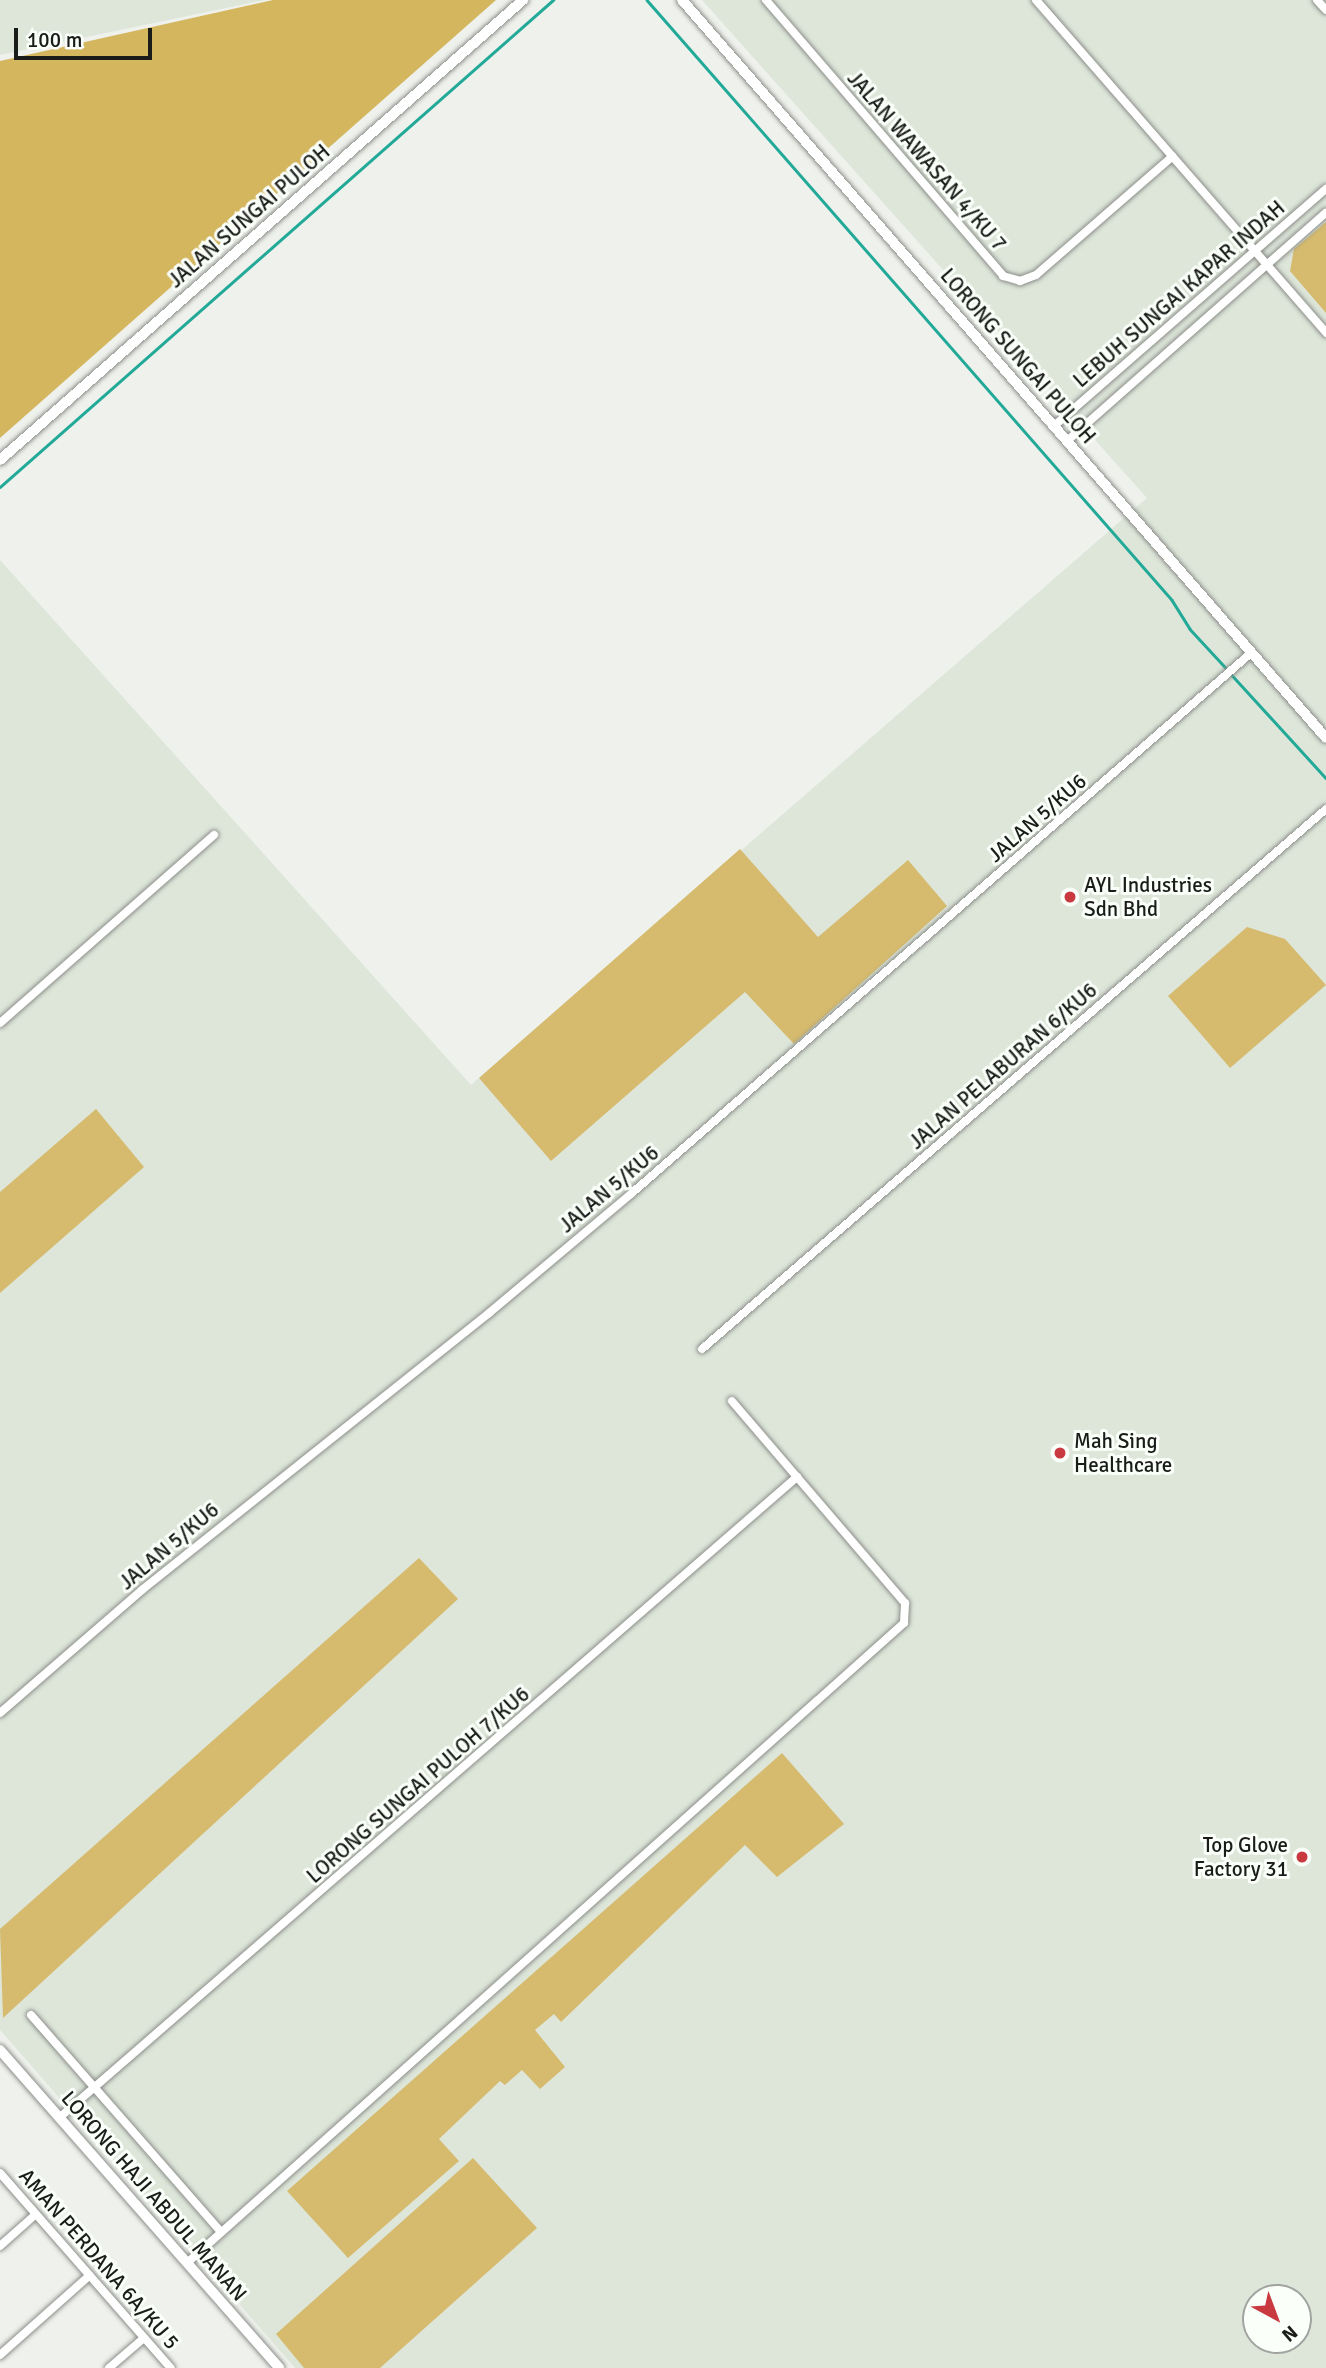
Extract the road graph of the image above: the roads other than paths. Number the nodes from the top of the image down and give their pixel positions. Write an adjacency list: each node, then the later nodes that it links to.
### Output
1 (523, 0): 15 (street, JALAN SUNGAI PULOH)
2 (681, 0): 13 (street, LORONG SUNGAI PULOH)
3 (766, 0): 7 (street, JALAN WAWASAN 4/KU 7)
4 (1036, 0): 7 (street)
5 (1317, 0): 6 (street)
6 (1326, 10)
7 (1172, 156): 10 (street)
8 (1326, 189): 10 (street, LEBUH SUNGAI KAPAR INDAH)
9 (1326, 213): 11 (street, LEBUH SUNGAI KAPAR INDAH)
10 (1255, 250): 11 (street); 13 (street, LEBUH SUNGAI KAPAR INDAH)
11 (1267, 264): 12 (street); 14 (street, LEBUH SUNGAI KAPAR INDAH)
12 (1326, 333)
13 (1054, 426): 14 (street, LORONG SUNGAI PULOH)
14 (1067, 441): 16 (street, LORONG SUNGAI PULOH)
15 (0, 460)
16 (1250, 656): 17 (street, LORONG SUNGAI PULOH); 24 (street, JALAN 5/KU6)
17 (1326, 738)
18 (1326, 809): 21 (street, JALAN PELABURAN 6/KU6)
19 (214, 835): 20 (street)
20 (0, 1023)
21 (702, 1349)
22 (732, 1401): 23 (street)
23 (797, 1477): 27 (street, LORONG SUNGAI PULOH 7/KU6); 31 (street)
24 (0, 1713)
25 (31, 2015): 27 (street)
26 (0, 2050): 28 (street, LORONG HAJI ABDUL MANAN)
27 (93, 2088): 28 (street, LORONG SUNGAI PULOH 7/KU6); 31 (street)
28 (60, 2118): 33 (street, LORONG HAJI ABDUL MANAN)
29 (0, 2173): 30 (street, AMAN PERDANA 6A/KU 5)
30 (36, 2214): 32 (street); 34 (street, AMAN PERDANA 6A/KU 5)
31 (221, 2232): 33 (street)
32 (0, 2246)
33 (187, 2263): 39 (street, LORONG HAJI ABDUL MANAN)
34 (90, 2275): 35 (street, AMAN PERDANA 6A/KU 5); 36 (street)
35 (144, 2338): 37 (street); 38 (street, AMAN PERDANA 6A/KU 5)
36 (0, 2355)
37 (109, 2368)
38 (171, 2368)
39 (279, 2368)

